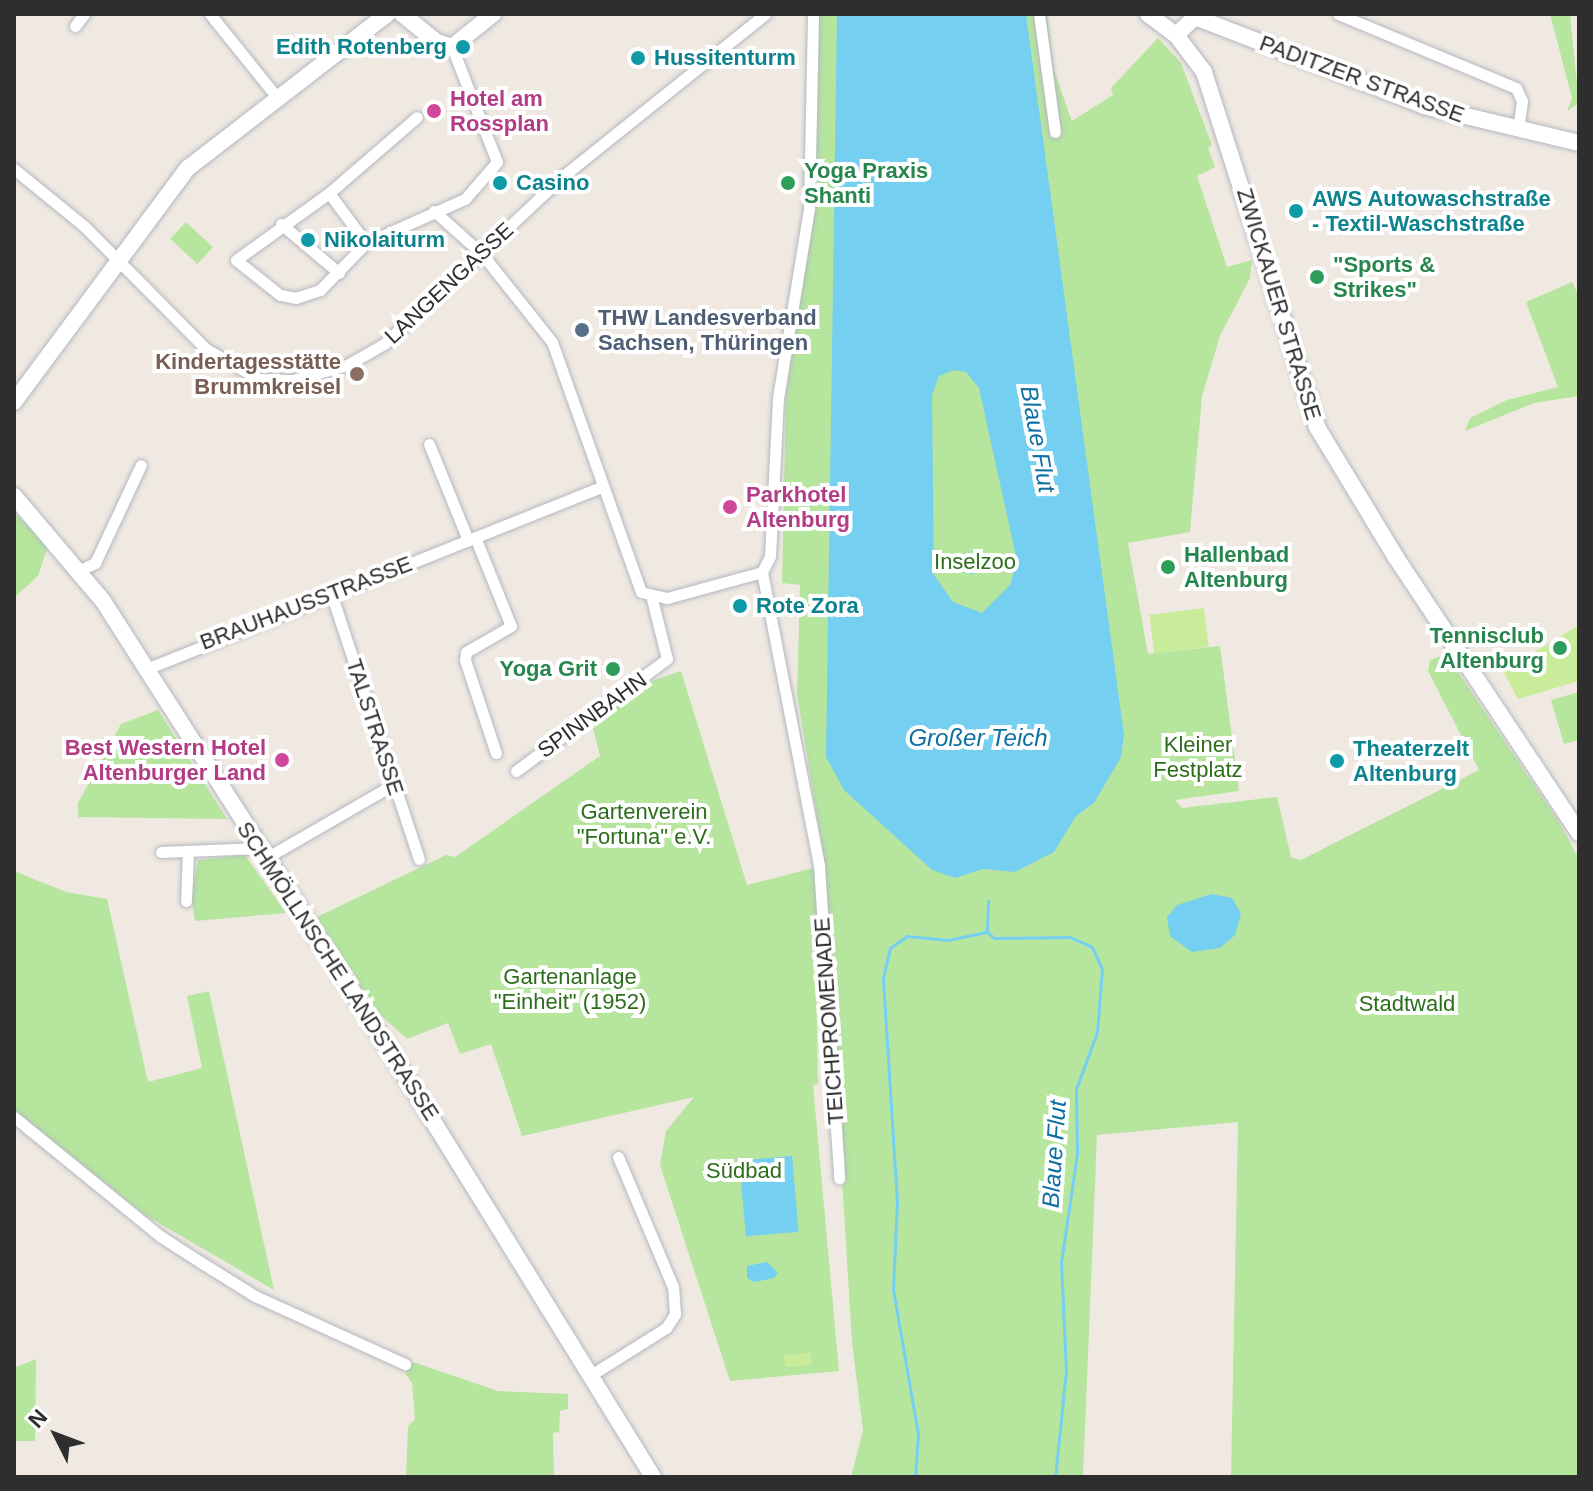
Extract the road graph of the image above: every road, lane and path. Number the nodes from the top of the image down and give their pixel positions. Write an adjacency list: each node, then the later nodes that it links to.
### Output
1 (84, 14): 12 (street)
2 (210, 14): 15 (street)
3 (387, 14): 15 (street)
4 (402, 14): 14 (street)
5 (493, 14): 14 (street)
6 (765, 14): 25 (street, LANGENGASSE)
7 (813, 14): 35 (street)
8 (1039, 14): 18 (street)
9 (1148, 14): 13 (street, ZWICKAUER STRASSE)
10 (1338, 14): 17 (street)
11 (1191, 15): 13 (street, PADITZER STRASSE); 17 (street, PADITZER STRASSE)
12 (75, 26)
13 (1176, 35): 42 (street, ZWICKAUER STRASSE)
14 (452, 47): 22 (street)
15 (276, 96): 26 (street)
16 (417, 117): 21 (street)
17 (1518, 129): 19 (street, PADITZER STRASSE)
18 (1055, 132)
19 (1579, 143)
20 (14, 169): 26 (street, LANGENGASSE)
21 (329, 193): 23 (street); 24 (street)
22 (434, 211): 24 (street); 25 (street)
23 (281, 224): 27 (street); 27 (street)
24 (366, 243): 27 (street)
25 (482, 254): 26 (street, LANGENGASSE); 31 (street)
26 (119, 262): 28 (street)
27 (339, 273)
28 (14, 402)
29 (429, 444): 33 (street)
30 (141, 465): 34 (street)
31 (600, 487): 33 (street, BRAUHAUSSTRASSE); 37 (street)
32 (14, 496): 34 (street, SCHMÖLLNSCHE LANDSTRASSE)
33 (471, 538): 36 (street, BRAUHAUSSTRASSE); 39 (street)
34 (80, 570): 38 (street, SCHMÖLLNSCHE LANDSTRASSE)
35 (762, 572): 37 (street); 50 (street, TEICHPROMENADE)
36 (332, 596): 38 (street, BRAUHAUSSTRASSE); 41 (street, TALSTRASSE)
37 (652, 599): 40 (street, SPINNBAHN)
38 (146, 669): 45 (street, SCHMÖLLNSCHE LANDSTRASSE)
39 (496, 753)
40 (516, 771)
41 (394, 784): 45 (street); 46 (street, TALSTRASSE)
42 (1579, 833)
43 (161, 852): 44 (street)
44 (188, 853): 45 (street); 47 (street)
45 (263, 853): 52 (street, SCHMÖLLNSCHE LANDSTRASSE)
46 (419, 859)
47 (186, 901)
48 (14, 1117): 51 (street)
49 (618, 1157): 52 (street)
50 (839, 1178)
51 (405, 1364)
52 (591, 1375): 53 (street, SCHMÖLLNSCHE LANDSTRASSE)
53 (653, 1477)

